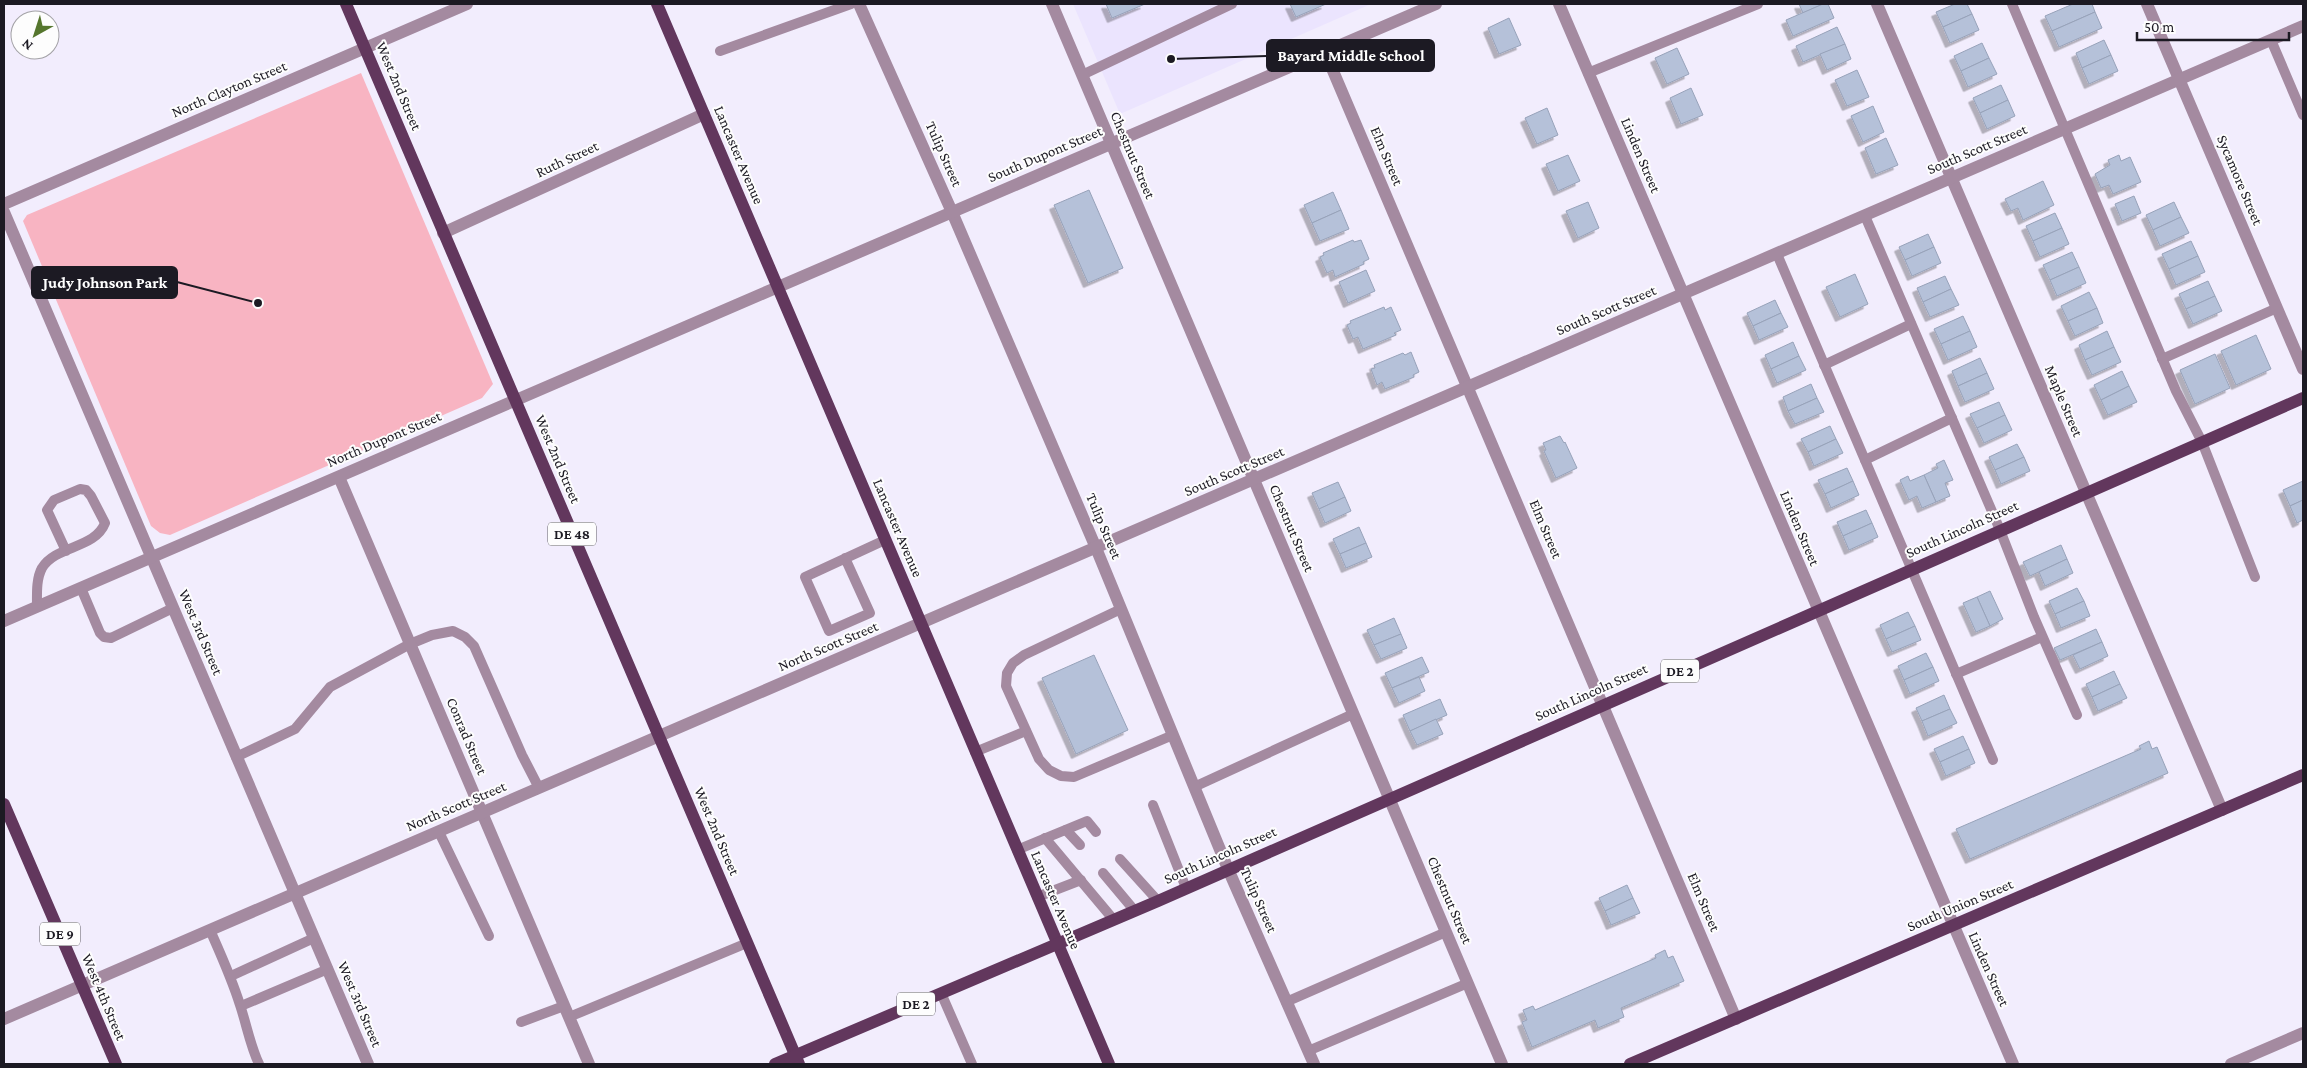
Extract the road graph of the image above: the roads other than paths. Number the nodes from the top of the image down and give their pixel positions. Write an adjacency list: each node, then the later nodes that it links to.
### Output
1 (346, 4): 16 (main road, West 2nd Street / DE 48)
2 (467, 4): 16 (street, North Clayton Street)
3 (657, 4): 22 (main road, Lancaster Avenue)
4 (850, 4): 17 (lane)
5 (859, 4): 29 (street, Tulip Street)
6 (1052, 4): 20 (street, Chestnut Street)
7 (1232, 4): 20 (lane)
8 (1436, 4): 18 (street, South Dupont Street)
9 (1559, 4): 19 (street, Linden Street)
10 (1758, 4): 19 (lane)
11 (1877, 4): 26 (street, Maple Street)
12 (2012, 4): 24 (lane)
13 (2147, 4): 21 (street, Sycamore Street)
14 (2303, 26): 15 (street, South Scott Street)
15 (2271, 40): 21 (street, South Scott Street); 23 (lane)
16 (365, 48): 27 (street, North Clayton Street); 31 (main road, West 2nd Street / DE 48)
17 (720, 51)
18 (1325, 52): 25 (street, South Dupont Street); 40 (street, Elm Street)
19 (1588, 73): 34 (street, Linden Street)
20 (1082, 75): 25 (street, Chestnut Street)
21 (2180, 80): 24 (street, South Scott Street); 35 (street, Sycamore Street)
22 (704, 114): 31 (street, Ruth Street); 33 (main road, Lancaster Avenue)
23 (2303, 115)
24 (2065, 129): 26 (street, South Scott Street); 37 (lane)
25 (1111, 144): 29 (street, South Dupont Street); 47 (street, Chestnut Street)
26 (1952, 178): 30 (street, South Scott Street); 48 (street, Maple Street)
27 (4, 204)
28 (4, 212): 53 (street, West 3rd Street)
29 (952, 212): 33 (street, South Dupont Street); 51 (street, Tulip Street)
30 (1865, 216): 32 (street, South Scott Street); 36 (lane)
31 (443, 233): 42 (main road, West 2nd Street / DE 48)
32 (1777, 254): 34 (street, South Scott Street); 38 (lane)
33 (778, 287): 42 (street, North Dupont Street); 50 (main road, Lancaster Avenue)
34 (1683, 294): 40 (street, South Scott Street); 61 (street, Linden Street)
35 (2277, 308): 37 (lane); 39 (street, Sycamore Street)
36 (1912, 324): 38 (lane); 43 (lane)
37 (2162, 359): 44 (lane)
38 (1824, 365): 45 (lane)
39 (2303, 369)
40 (1468, 387): 47 (street, South Scott Street); 67 (street, Elm Street)
41 (2303, 398): 44 (main road, South Lincoln Street / DE 2)
42 (515, 401): 46 (street, North Dupont Street); 72 (main road, West 2nd Street / DE 48)
43 (1952, 418): 45 (lane); 49 (lane)
44 (2202, 442): 48 (main road, South Lincoln Street / DE 2); 56 (lane)
45 (1864, 460): 55 (lane)
46 (339, 477): 53 (street, North Dupont Street); 65 (street, Conrad Street)
47 (1254, 480): 51 (street, South Scott Street); 68 (street, Chestnut Street)
48 (2086, 493): 49 (main road, South Lincoln Street / DE 2); 82 (street, Maple Street)
49 (2000, 530): 55 (main road, South Lincoln Street / DE 2); 64 (lane)
50 (885, 540): 54 (lane); 63 (main road, Lancaster Avenue)
51 (1096, 548): 60 (street, Tulip Street); 63 (street, South Scott Street)
52 (66, 551): 52 (lane); 58 (lane)
53 (151, 558): 57 (street, North Dupont Street); 59 (street, West 3rd Street)
54 (845, 558): 54 (lane)
55 (1911, 570): 61 (main road, South Lincoln Street / DE 2); 66 (lane)
56 (2256, 577)
57 (81, 588): 58 (street, North Dupont Street); 59 (lane)
58 (37, 607): 62 (street, North Dupont Street)
59 (173, 608): 74 (street, West 3rd Street)
60 (1121, 609): 70 (lane); 71 (street, Tulip Street)
61 (1818, 611): 67 (main road, South Lincoln Street / DE 2); 100 (street, Linden Street)
62 (4, 621)
63 (921, 624): 72 (street, North Scott Street); 73 (main road, Lancaster Avenue)
64 (2042, 637): 66 (lane); 69 (lane)
65 (410, 644): 74 (lane); 78 (lane); 83 (street, Conrad Street)
66 (1956, 674): 75 (lane)
67 (1603, 705): 79 (main road, South Lincoln Street / DE 2); 116 (street, Elm Street)
68 (1354, 714): 77 (lane); 79 (street, Chestnut Street)
69 (2077, 715)
70 (1026, 731): 71 (lane); 73 (lane)
71 (1173, 735): 77 (street, Tulip Street)
72 (659, 737): 78 (street, North Scott Street); 105 (main road, West 2nd Street / DE 48)
73 (975, 752): 89 (main road, Lancaster Avenue)
74 (236, 756): 95 (street, West 3rd Street)
75 (1993, 760)
76 (2303, 775): 82 (main road, South Union Street)
77 (1194, 787): 91 (street, Tulip Street)
78 (539, 788): 83 (street, North Scott Street)
79 (1389, 798): 91 (main road, South Lincoln Street / DE 2); 102 (street, Chestnut Street)
80 (4, 804): 110 (main road, West 4th Street / DE 9)
81 (1153, 806): 94 (lane)
82 (2222, 810): 100 (main road, South Union Street)
83 (482, 813): 85 (street, North Scott Street); 114 (street, Conrad Street)
84 (1066, 830): 86 (lane); 87 (lane); 88 (lane)
85 (439, 832): 95 (street, North Scott Street); 103 (lane)
86 (1096, 832)
87 (1046, 838): 89 (lane); 93 (lane)
88 (1080, 845)
89 (1017, 850): 96 (main road, Lancaster Avenue)
90 (1120, 859): 97 (lane)
91 (1228, 869): 94 (main road, South Lincoln Street / DE 2); 112 (street, Tulip Street)
92 (1103, 872): 98 (lane)
93 (1081, 880): 96 (lane); 99 (lane)
94 (1186, 888): 97 (main road, South Lincoln Street / DE 2)
95 (295, 893): 101 (street, North Scott Street); 104 (street, West 3rd Street)
96 (1037, 896): 106 (main road, Lancaster Avenue)
97 (1158, 901): 98 (main road, South Lincoln Street / DE 2)
98 (1134, 910): 99 (main road, South Lincoln Street / DE 2)
99 (1113, 919): 106 (main road, South Lincoln Street / DE 2)
100 (1952, 926): 116 (main road, South Union Street); 131 (street, Linden Street)
101 (210, 930): 108 (lane); 110 (street, North Scott Street)
102 (1446, 932): 109 (street, Chestnut Street); 112 (lane)
103 (489, 936)
104 (314, 938): 107 (street, West 3rd Street); 108 (lane)
105 (747, 943): 114 (lane); 120 (main road, West 2nd Street / DE 48)
106 (1057, 944): 111 (main road, DE 2); 127 (main road, Lancaster Avenue)
107 (328, 969): 113 (lane); 123 (street, West 3rd Street)
108 (230, 976): 113 (lane)
109 (1468, 983): 119 (lane); 129 (street, Chestnut Street)
110 (82, 985): 115 (street, North Scott Street); 121 (main road, West 4th Street / DE 9)
111 (941, 994): 120 (main road, DE 2); 126 (lane)
112 (1286, 1002): 119 (street, Tulip Street)
113 (241, 1006): 122 (lane)
114 (566, 1012): 117 (lane); 124 (street, Conrad Street)
115 (4, 1019)
116 (1736, 1019): 130 (main road, South Union Street)
117 (520, 1022)
118 (2303, 1033): 132 (street)
119 (1308, 1052): 128 (street, Tulip Street)
120 (797, 1060): 125 (main road, DE 2)
121 (116, 1064)
122 (259, 1064)
123 (368, 1064)
124 (589, 1064)
125 (775, 1064)
126 (972, 1064)
127 (1109, 1064)
128 (1314, 1064)
129 (1502, 1064)
130 (1630, 1064)
131 (2013, 1064)
132 (2230, 1064)

